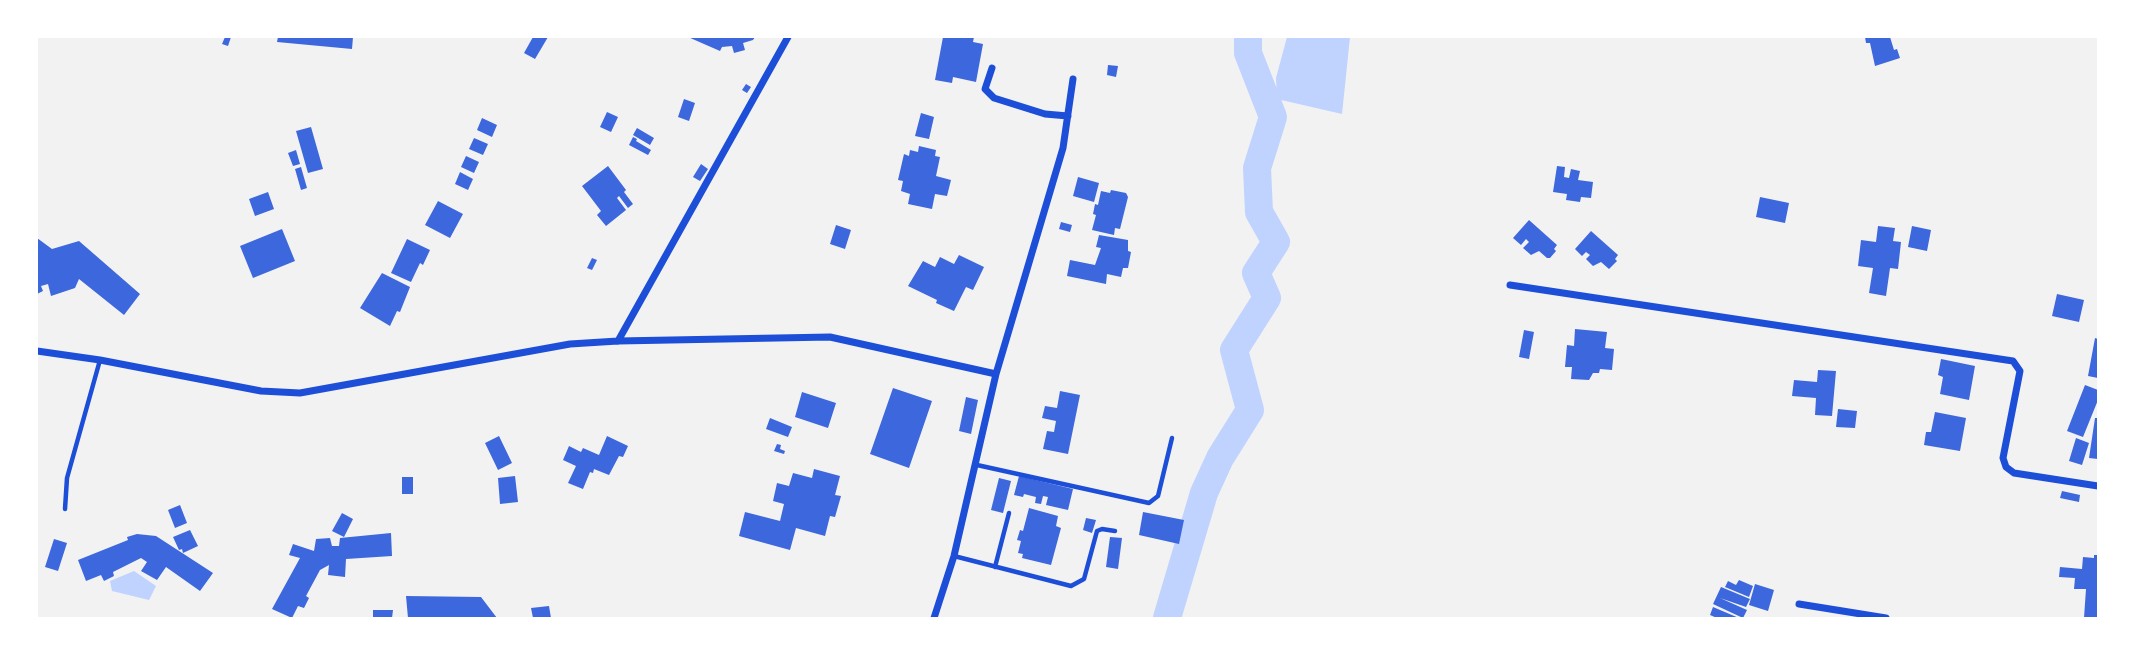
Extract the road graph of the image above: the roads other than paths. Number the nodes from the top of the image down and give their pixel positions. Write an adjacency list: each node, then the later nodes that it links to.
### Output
1 (788, 37): 6 (street)
2 (992, 68): 4 (street)
3 (1073, 79): 4 (street)
4 (1068, 116): 9 (street)
5 (1510, 285): 12 (street)
6 (618, 341): 8 (street); 9 (street)
7 (37, 351): 8 (street)
8 (100, 360): 13 (lane)
9 (996, 374): 11 (street)
10 (1172, 438): 11 (lane)
11 (977, 465): 16 (street)
12 (2098, 486)
13 (65, 509)
14 (1009, 513): 17 (lane)
15 (1115, 531): 17 (lane)
16 (954, 556): 17 (lane); 19 (street)
17 (995, 567)
18 (1799, 604): 20 (street)
19 (933, 618)
20 (1886, 618)

